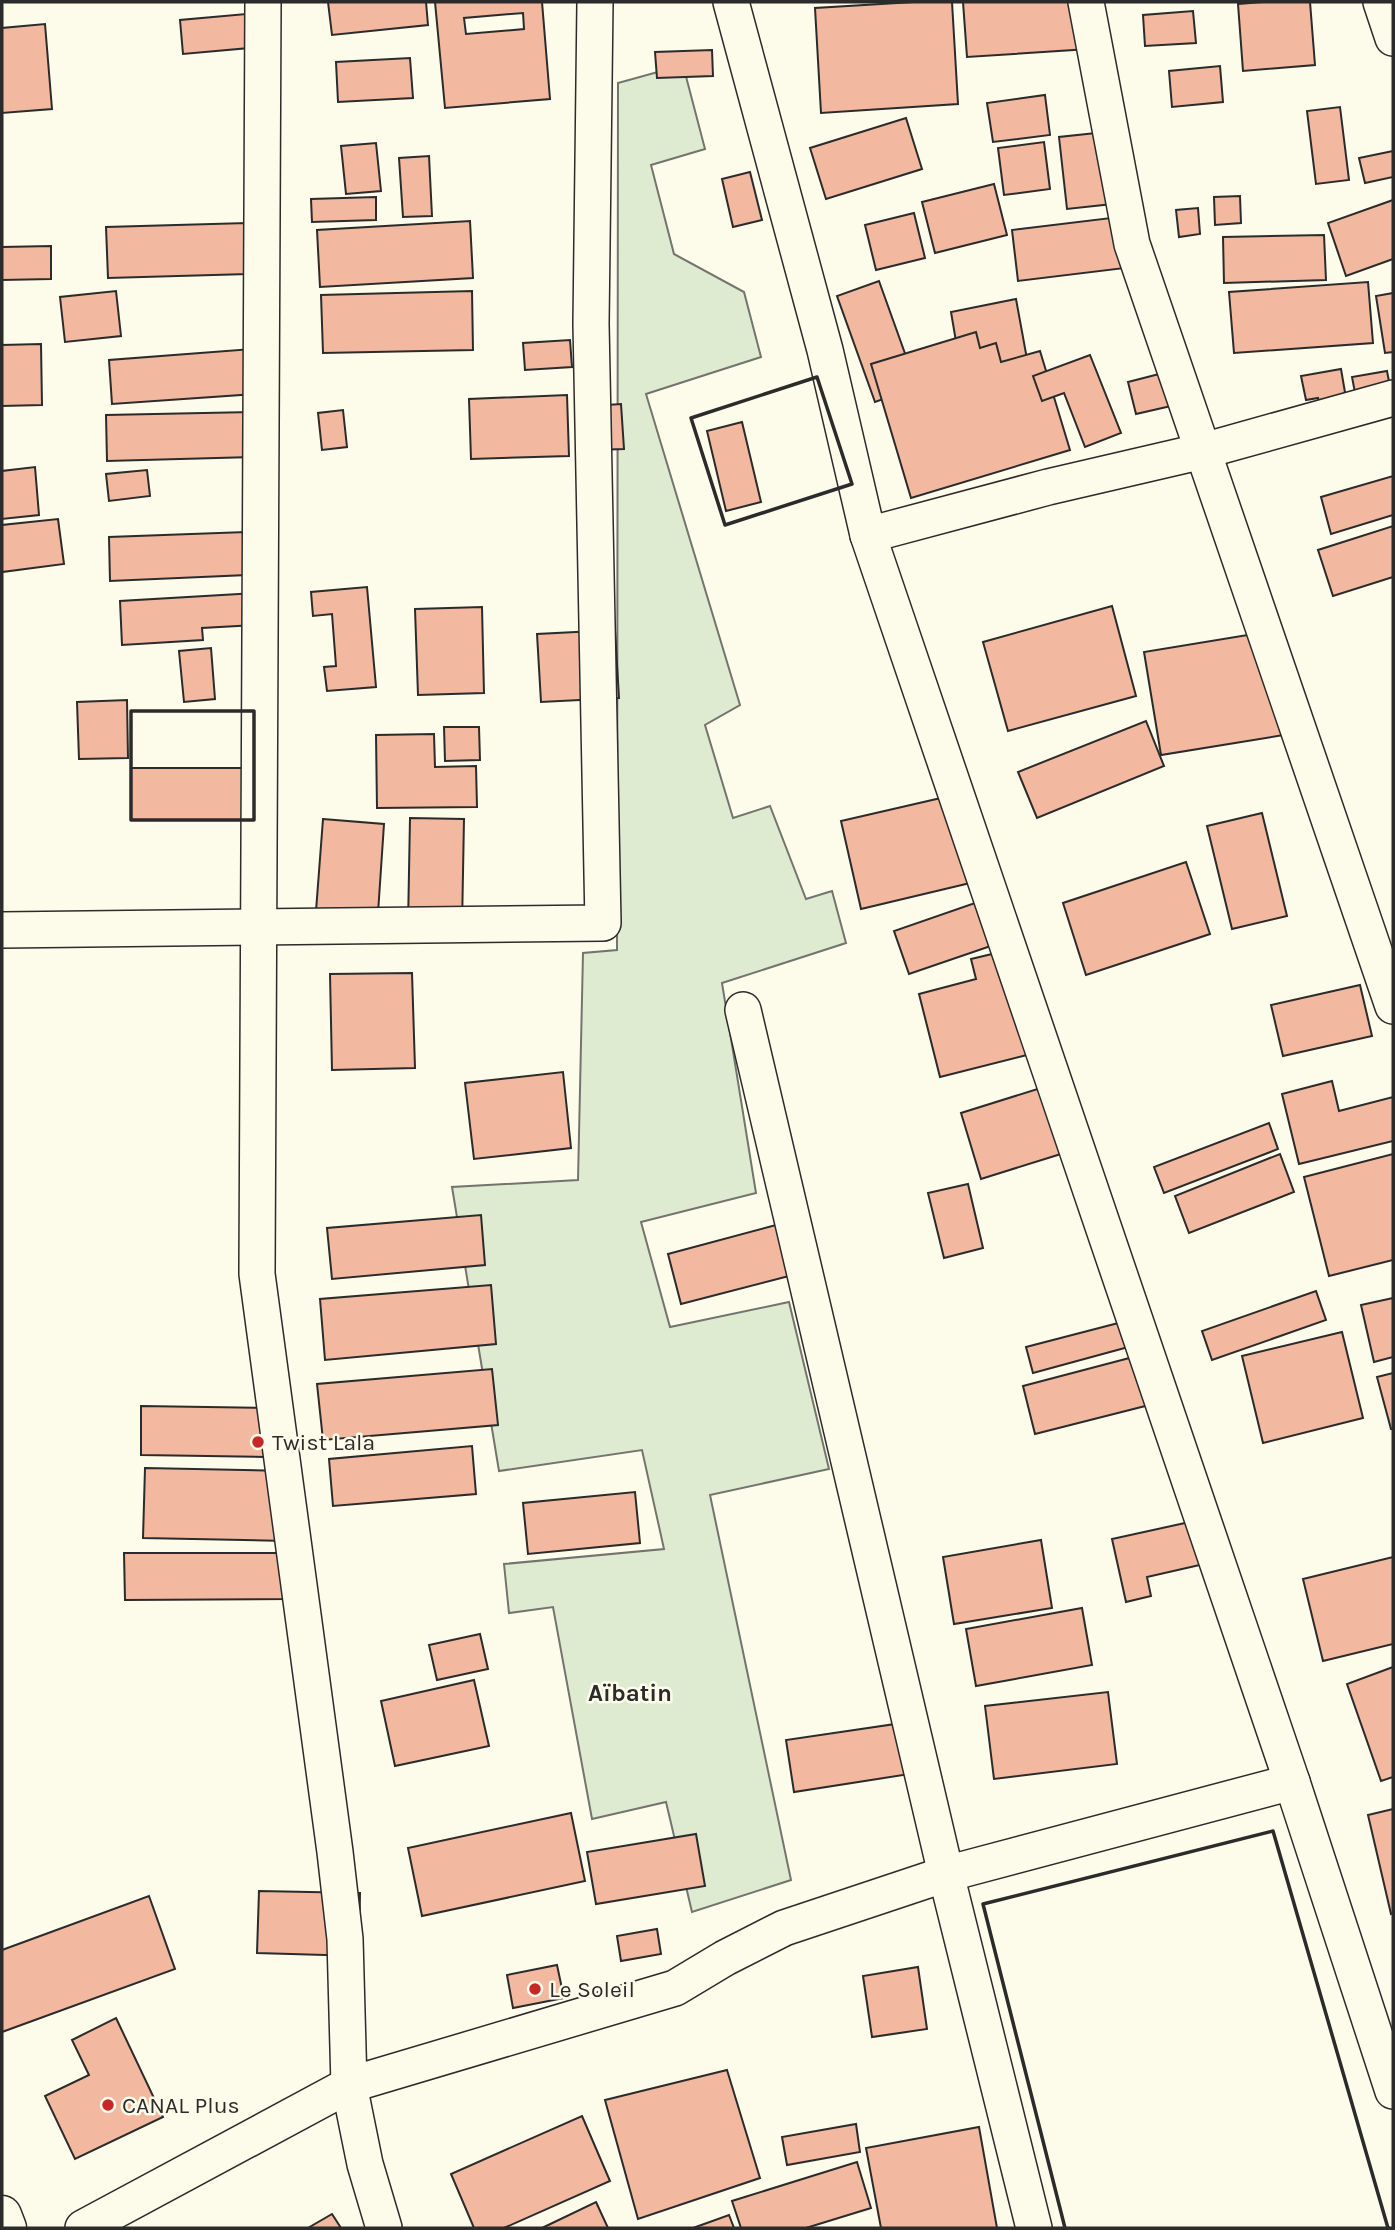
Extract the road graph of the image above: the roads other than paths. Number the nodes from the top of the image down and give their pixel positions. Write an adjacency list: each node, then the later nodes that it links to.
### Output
1 (263, 2): 10 (street)
2 (595, 2): 10 (street)
3 (731, 2): 9 (street)
4 (1086, 2): 8 (street)
5 (1381, 2): 6 (street)
6 (1393, 38)
7 (1393, 398): 8 (street)
8 (1203, 451): 9 (street); 12 (street)
9 (868, 535): 14 (street)
10 (257, 928): 11 (street); 16 (street)
11 (2, 930)
12 (1393, 1006)
13 (743, 1010): 15 (street)
14 (1292, 1782): 15 (street); 17 (street)
15 (946, 1874): 16 (street); 22 (street)
16 (349, 2085): 20 (street); 21 (street)
17 (1393, 2091)
18 (2, 2215): 19 (main road)
19 (8, 2228)
20 (83, 2228)
21 (384, 2228)
22 (1034, 2228)

